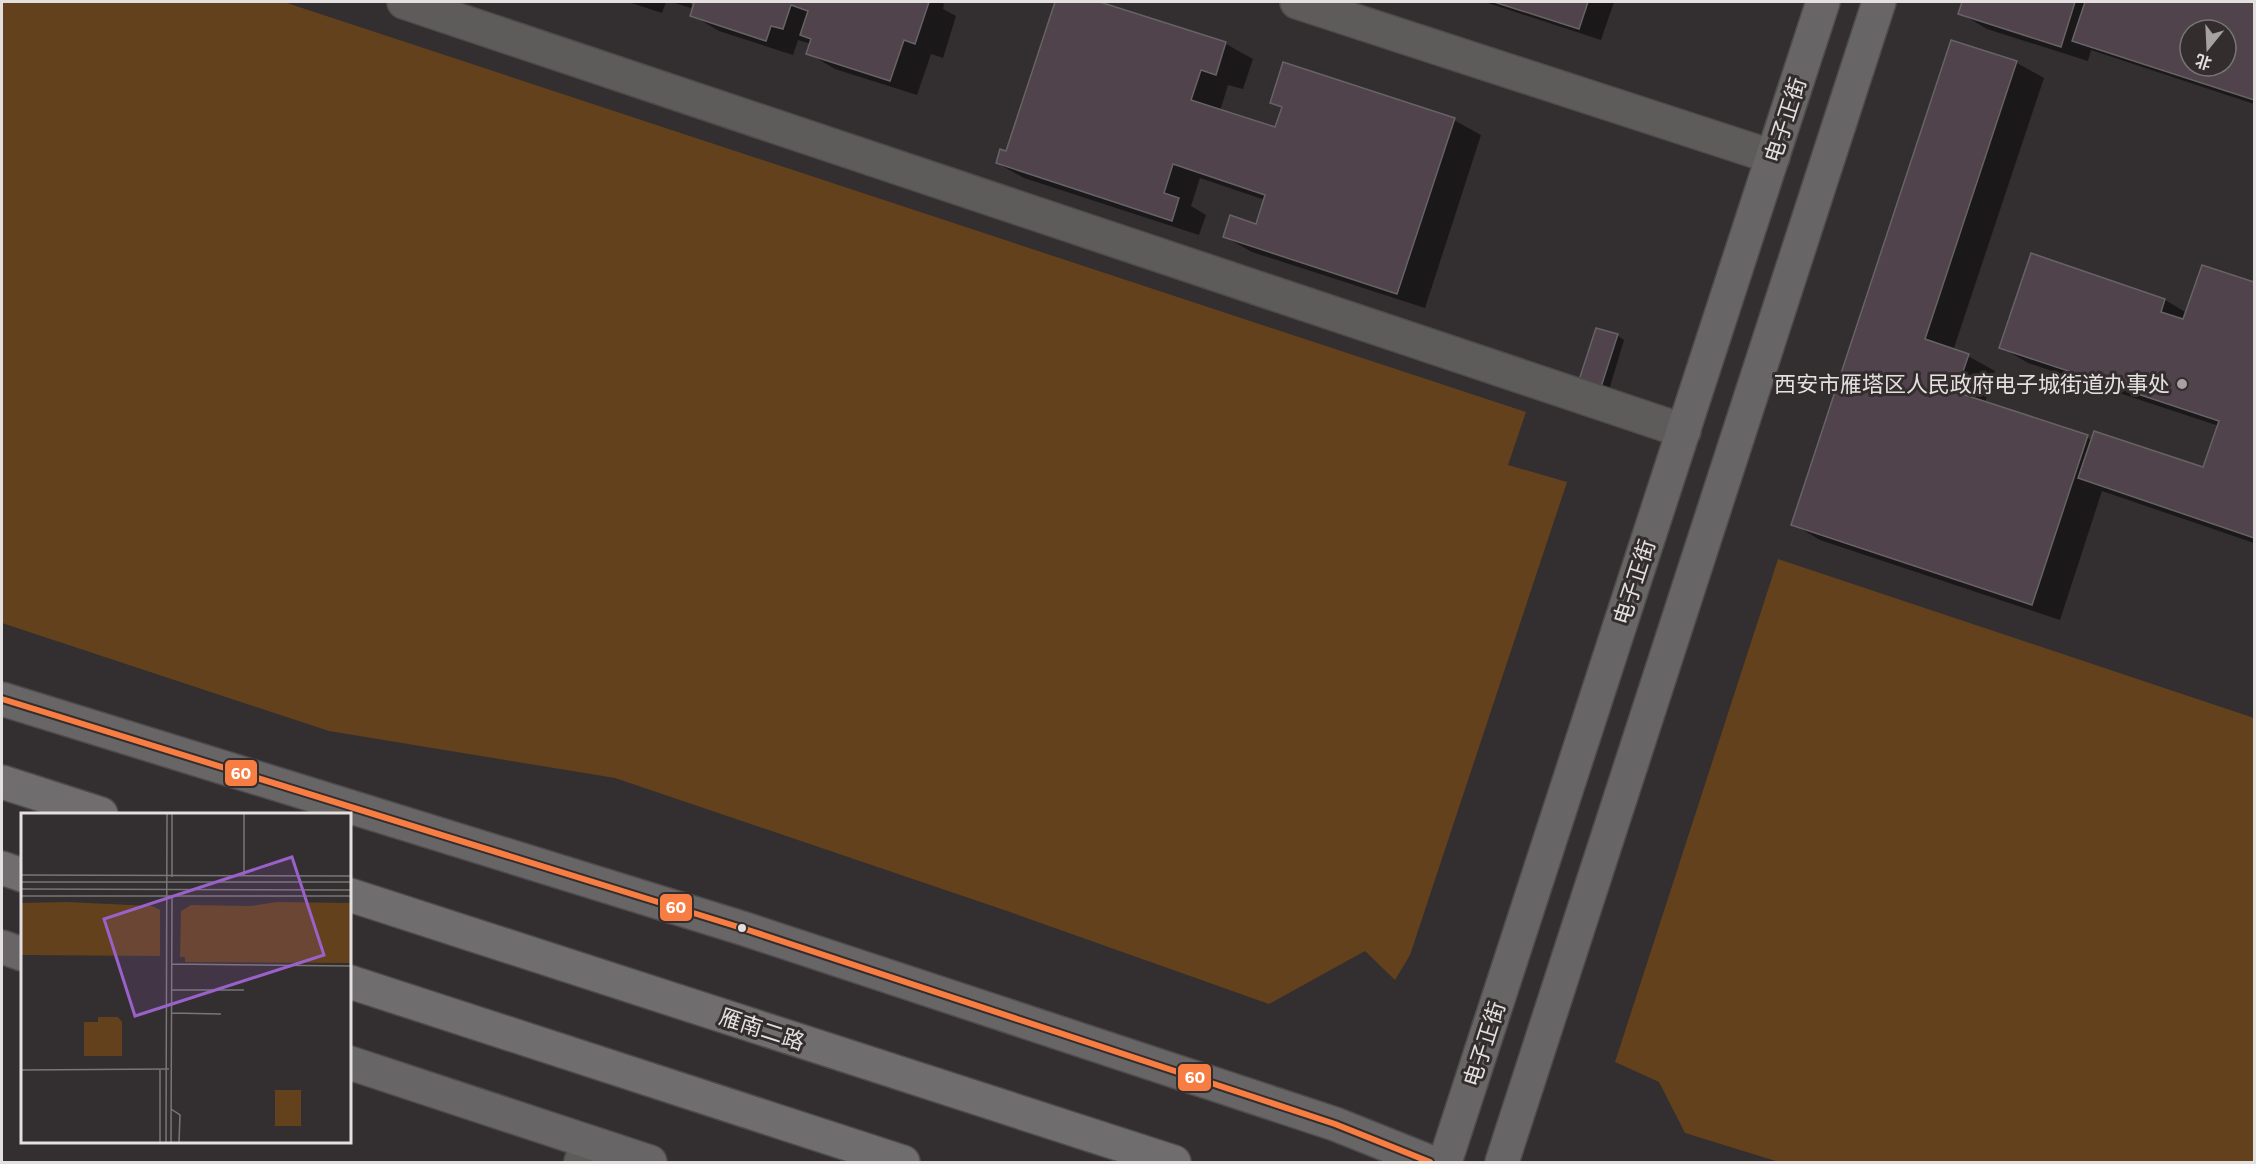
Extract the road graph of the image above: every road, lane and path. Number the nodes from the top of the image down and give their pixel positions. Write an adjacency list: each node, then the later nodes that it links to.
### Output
1 (404, 2): 6 (street)
2 (1298, 2): 5 (street)
3 (1824, 2): 5 (main road, 电子正街)
4 (1879, 2): 23 (main road)
5 (1773, 157): 6 (main road, 电子正街)
6 (1684, 431): 22 (main road, 电子正街)
7 (2, 699): 21 (main road)
8 (2, 782): 9 (main road)
9 (98, 813)
10 (2, 868): 11 (main road)
11 (21, 875)
12 (351, 895): 20 (main road, 雁南二路)
13 (2, 947): 14 (main road)
14 (21, 954)
15 (351, 982): 19 (main road)
16 (351, 1063): 17 (main road)
17 (585, 1152): 18 (main road)
18 (650, 1162)
19 (903, 1162)
20 (1174, 1162)
21 (1430, 1162)
22 (1445, 1162)
23 (1502, 1162)

